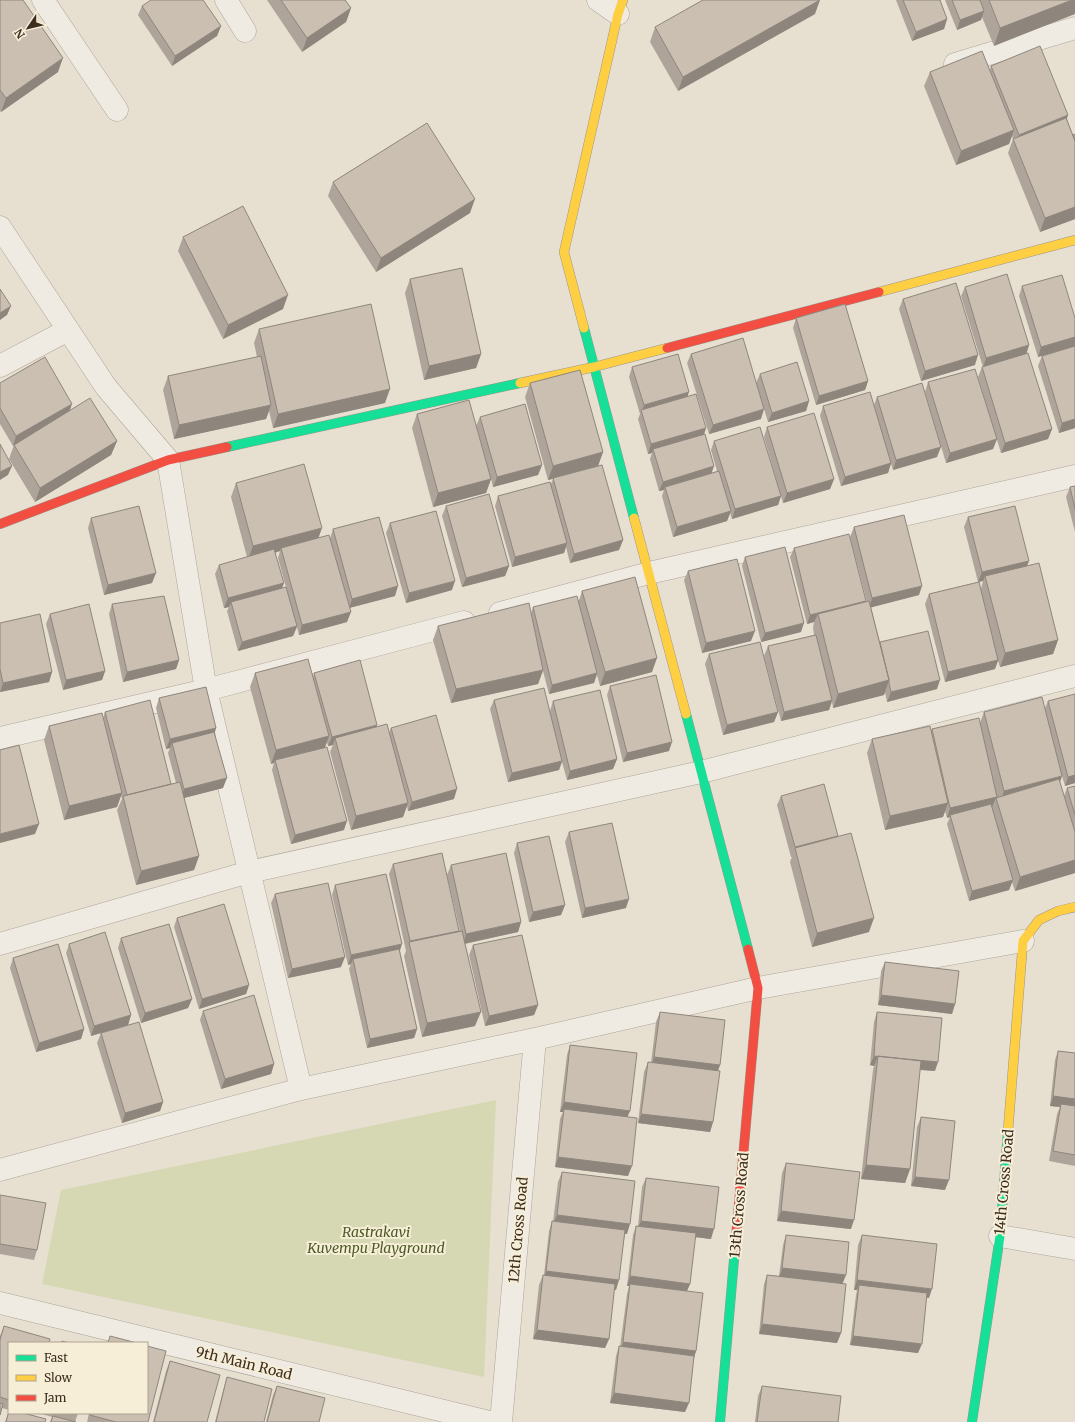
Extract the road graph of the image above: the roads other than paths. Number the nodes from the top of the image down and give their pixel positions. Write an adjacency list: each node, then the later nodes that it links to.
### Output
1 (43, 0): 8 (street)
2 (226, 0): 6 (street)
3 (598, 0): 4 (street)
4 (621, 7): 13 (street, 13th Cross Road)
5 (1075, 28): 7 (street)
6 (245, 31)
7 (935, 70)
8 (117, 110)
9 (0, 227): 11 (street)
10 (1075, 240): 13 (street)
11 (68, 330): 12 (street); 14 (street)
12 (0, 366)
13 (594, 367): 14 (street); 17 (street, 13th Cross Road)
14 (168, 460): 16 (street); 19 (street)
15 (1075, 476): 17 (street)
16 (0, 524)
17 (649, 573): 19 (street); 21 (street, 13th Cross Road)
18 (1075, 676): 21 (street)
19 (206, 690): 20 (street); 22 (street)
20 (0, 738)
21 (701, 772): 22 (street); 26 (street, 13th Cross Road)
22 (249, 872): 25 (street); 28 (street)
23 (1075, 907): 24 (street)
24 (1023, 941): 26 (street); 30 (street, 14th Cross Road)
25 (0, 944)
26 (758, 988): 27 (street); 35 (street, 13th Cross Road)
27 (535, 1039): 28 (street); 34 (street, 12th Cross Road)
28 (301, 1089): 29 (street)
29 (0, 1170)
30 (1000, 1236): 31 (street); 36 (street, 14th Cross Road)
31 (1075, 1249)
32 (0, 1303): 33 (street, 9th Main Road)
33 (489, 1422)
34 (501, 1422)
35 (720, 1422)
36 (972, 1422)

